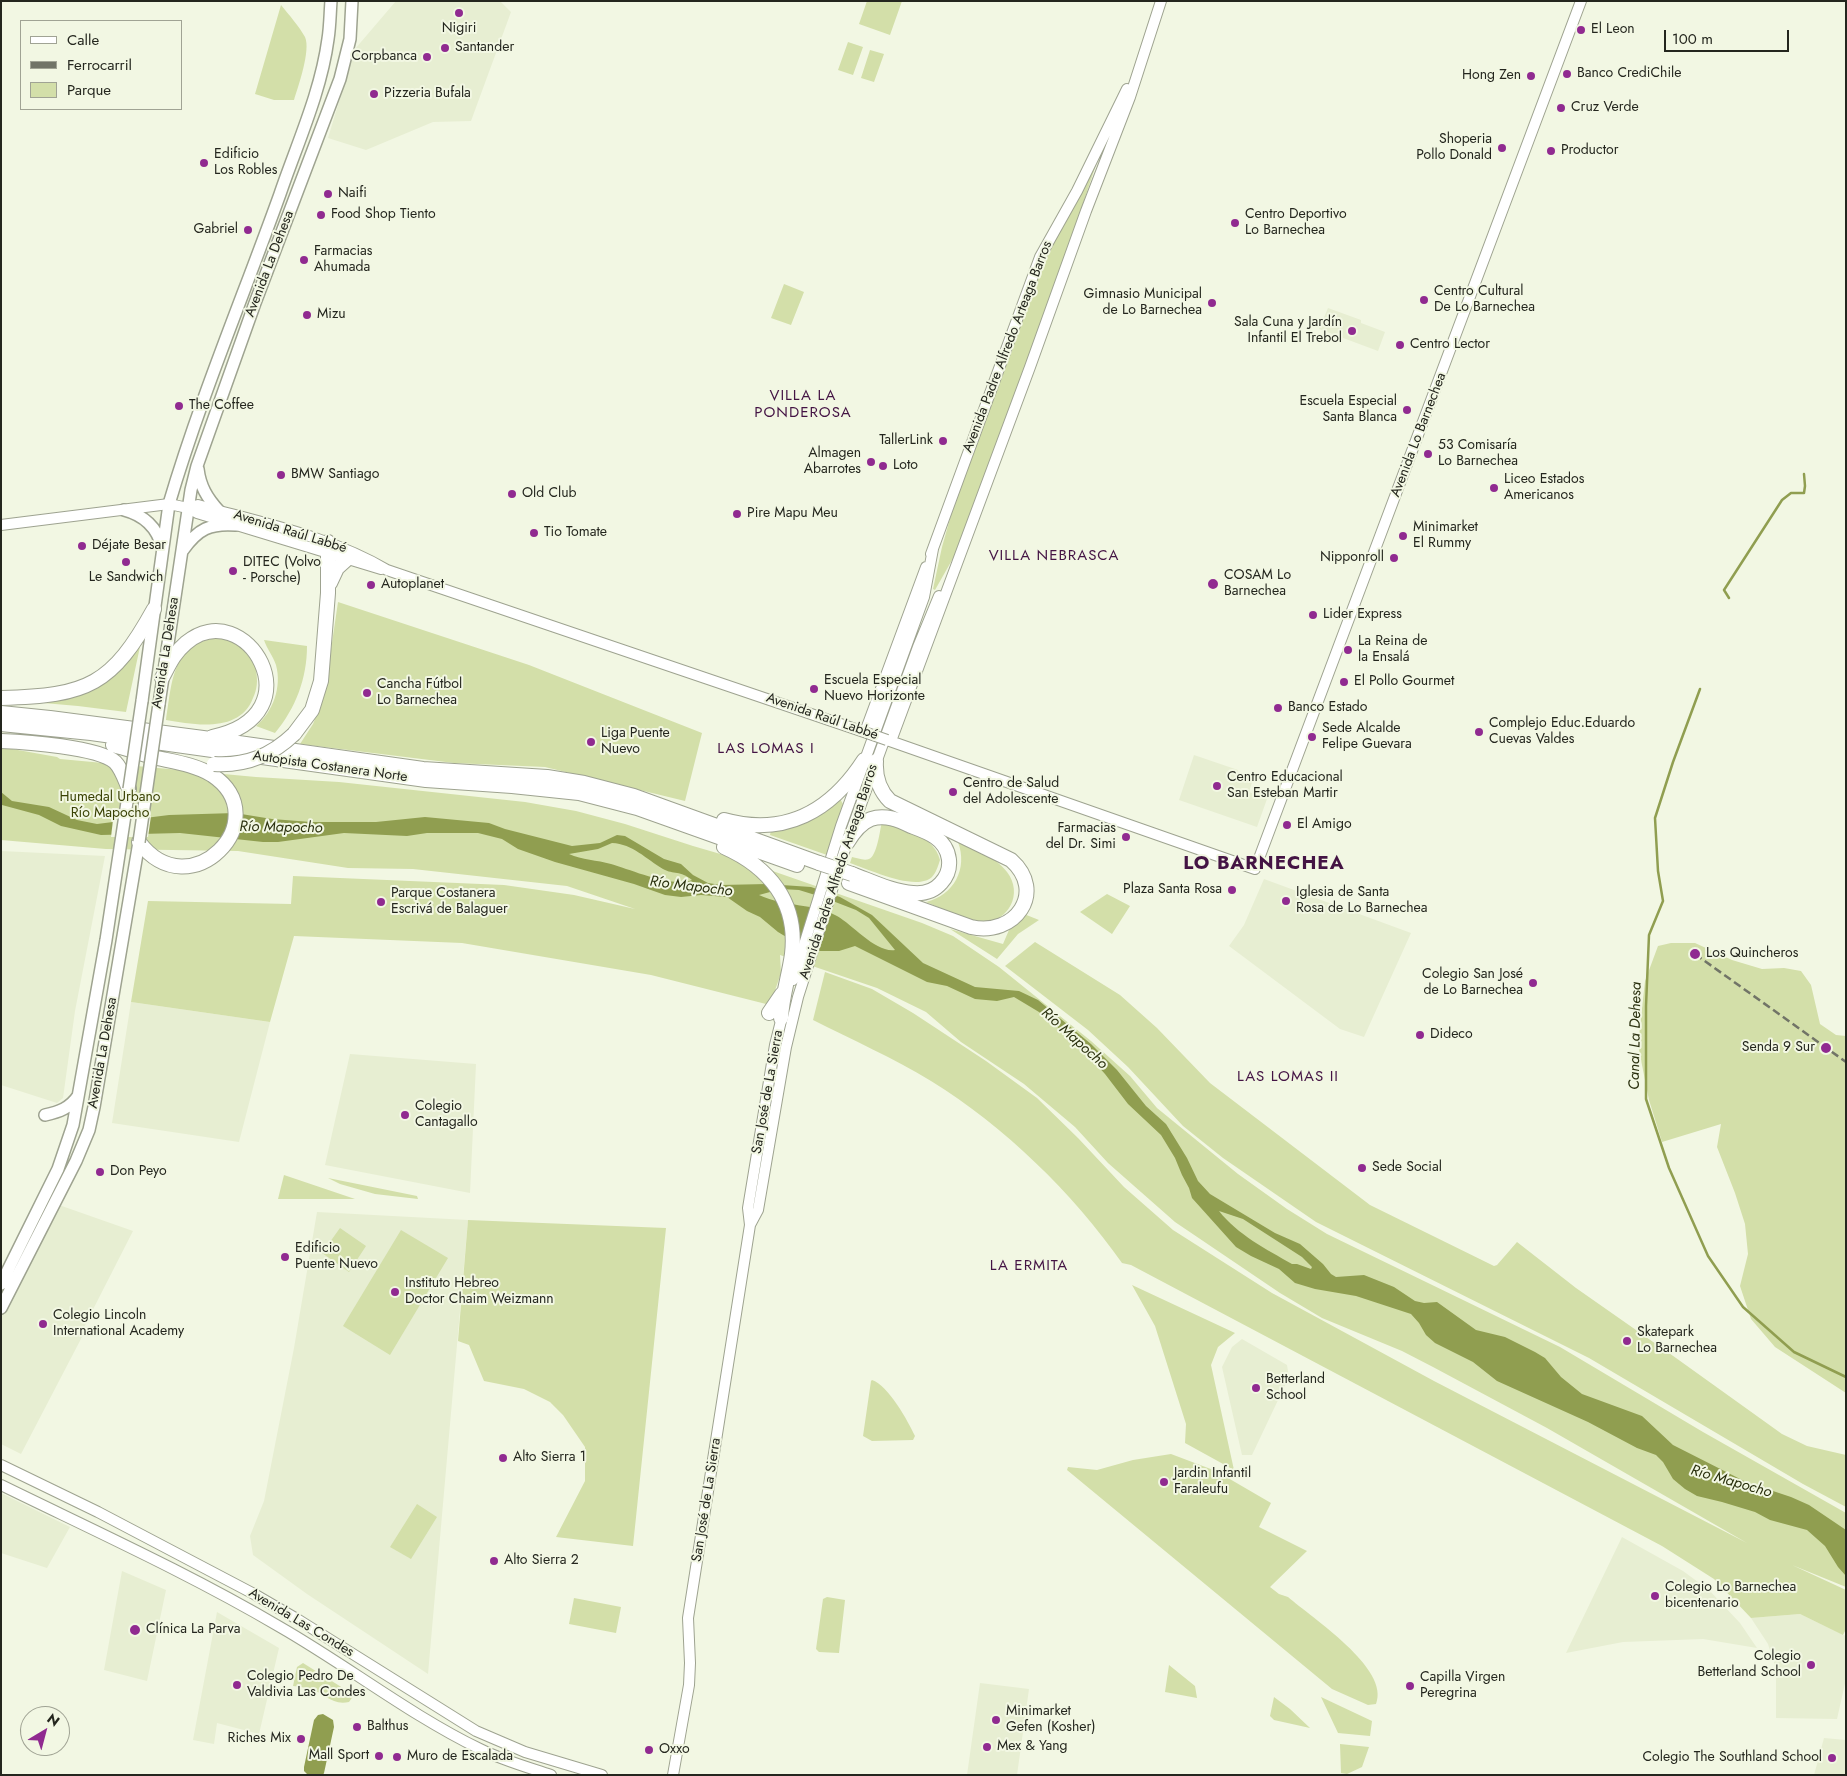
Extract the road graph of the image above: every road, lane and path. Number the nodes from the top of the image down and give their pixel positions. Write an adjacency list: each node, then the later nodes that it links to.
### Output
1 (332, 1): 7 (main road, Avenida La Dehesa)
2 (352, 1): 6 (main road, Avenida La Dehesa)
3 (1161, 1): 5 (main road, Avenida Padre Alfredo Arteaga Barros)
4 (1581, 1): 38 (main road, Avenida Lo Barnechea)
5 (1138, 71): 15 (main road, Avenida Padre Alfredo Arteaga Barros); 17 (main road, Avenida Padre Alfredo Arteaga Barros)
6 (197, 466): 8 (main road, Avenida La Dehesa); 10 (main road)
7 (170, 504): 8 (main road, Avenida Raúl Labbé); 9 (main road, Avenida Raúl Labbé); 13 (main road, Avenida La Dehesa)
8 (188, 508): 10 (main road, Avenida Raúl Labbé); 12 (main road, Avenida Raúl Labbé); 16 (main road, Avenida La Dehesa)
9 (124, 510): 11 (main road, Avenida Raúl Labbé); 13 (main road)
10 (218, 511): 14 (main road, Avenida Raúl Labbé)
11 (1, 525)
12 (236, 525): 14 (main road, Avenida Raúl Labbé); 16 (main road)
13 (163, 548): 21 (main road, Avenida La Dehesa)
14 (328, 548): 18 (main road, Avenida Raúl Labbé); 19 (main road, Avenida Raúl Labbé); 20 (highway)
15 (932, 549): 27 (main road, Avenida Padre Alfredo Arteaga Barros); 31 (main road, Avenida Padre Alfredo Arteaga Barros)
16 (182, 552): 22 (main road, Avenida La Dehesa)
17 (959, 558): 29 (main road, Avenida Padre Alfredo Arteaga Barros); 31 (main road, Avenida Padre Alfredo Arteaga Barros)
18 (347, 559): 19 (main road, Avenida Raúl Labbé); 20 (highway)
19 (387, 570): 27 (main road, Avenida Raúl Labbé)
20 (327, 600): 32 (highway, bridge)
21 (154, 608): 23 (highway); 33 (main road, Avenida La Dehesa, bridge)
22 (162, 678): 28 (highway); 35 (main road, Avenida La Dehesa, bridge)
23 (1, 698)
24 (1, 713): 28 (highway, Autopista Costanera Norte)
25 (1, 724): 26 (highway, Autopista Costanera Norte)
26 (33, 726): 32 (highway); 34 (highway, Autopista Costanera Norte)
27 (866, 733): 29 (main road, Avenida Raúl Labbé, bridge)
28 (204, 738): 34 (highway, Autopista Costanera Norte)
29 (889, 740): 38 (main road, Avenida Raúl Labbé)
30 (1, 741): 33 (highway)
31 (870, 760): 34 (highway); 36 (main road, Avenida Padre Alfredo Arteaga Barros); 37 (main road, Avenida Padre Alfredo Arteaga Barros); 39 (highway)
32 (213, 769): 35 (highway)
33 (129, 789): 42 (main road, Avenida La Dehesa)
34 (658, 809): 37 (highway); 40 (highway)
35 (139, 842): 45 (main road, Avenida La Dehesa)
36 (847, 842): 37 (main road, Avenida Padre Alfredo Arteaga Barros); 39 (highway)
37 (825, 869): 39 (highway); 40 (main road, Avenida Padre Alfredo Arteaga Barros)
38 (1255, 869)
39 (850, 878)
40 (798, 968): 41 (main road, Avenida Padre Alfredo Arteaga Barros); 41 (highway)
41 (780, 1018): 52 (main road, San José de La Sierra)
42 (79, 1095): 43 (main road); 44 (main road, Avenida La Dehesa)
43 (45, 1115)
44 (1, 1284)
45 (1, 1308)
46 (1, 1464): 48 (main road, Avenida Las Condes)
47 (1, 1485): 49 (main road, Avenida Las Condes)
48 (217, 1574): 49 (main road); 51 (main road, Avenida Las Condes)
49 (196, 1581): 50 (main road, Avenida Las Condes)
50 (551, 1775)
51 (602, 1775)
52 (673, 1775)

